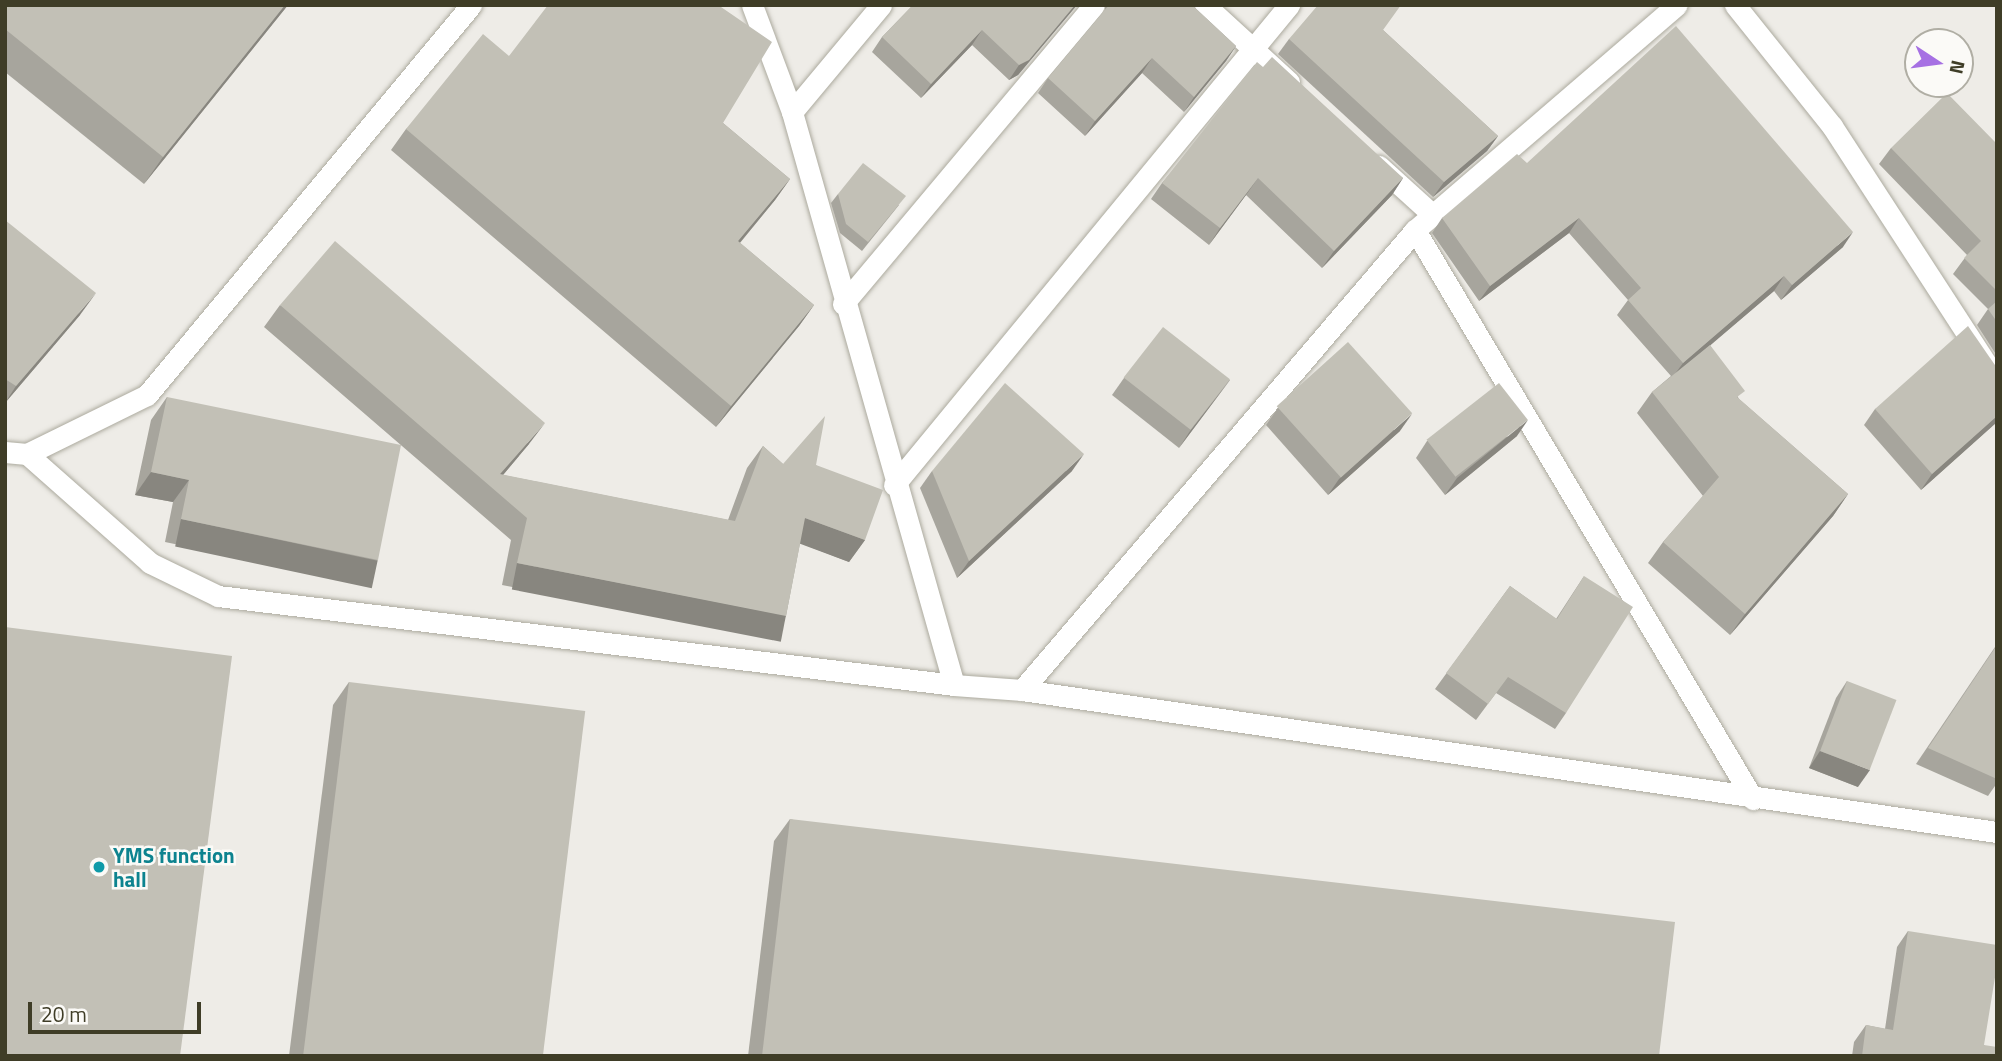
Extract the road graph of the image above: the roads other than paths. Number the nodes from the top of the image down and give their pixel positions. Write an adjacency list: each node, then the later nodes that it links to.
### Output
1 (471, 5): 18 (street)
2 (752, 5): 11 (street)
3 (881, 5): 11 (street)
4 (1094, 5): 15 (street)
5 (1205, 5): 9 (street)
6 (1289, 5): 9 (street)
7 (1677, 5): 13 (street)
8 (1735, 5): 16 (street)
9 (1254, 50): 10 (street); 19 (street)
10 (1303, 96)
11 (792, 112): 15 (street)
12 (1362, 150): 13 (street)
13 (1432, 214): 14 (street)
14 (1415, 230): 21 (street); 22 (street)
15 (843, 304): 19 (street)
16 (1997, 380)
17 (5, 452): 18 (street)
18 (27, 454): 20 (street)
19 (894, 485): 20 (street)
20 (954, 685): 21 (street)
21 (1022, 690): 22 (street)
22 (1753, 799): 23 (street)
23 (1997, 832)

